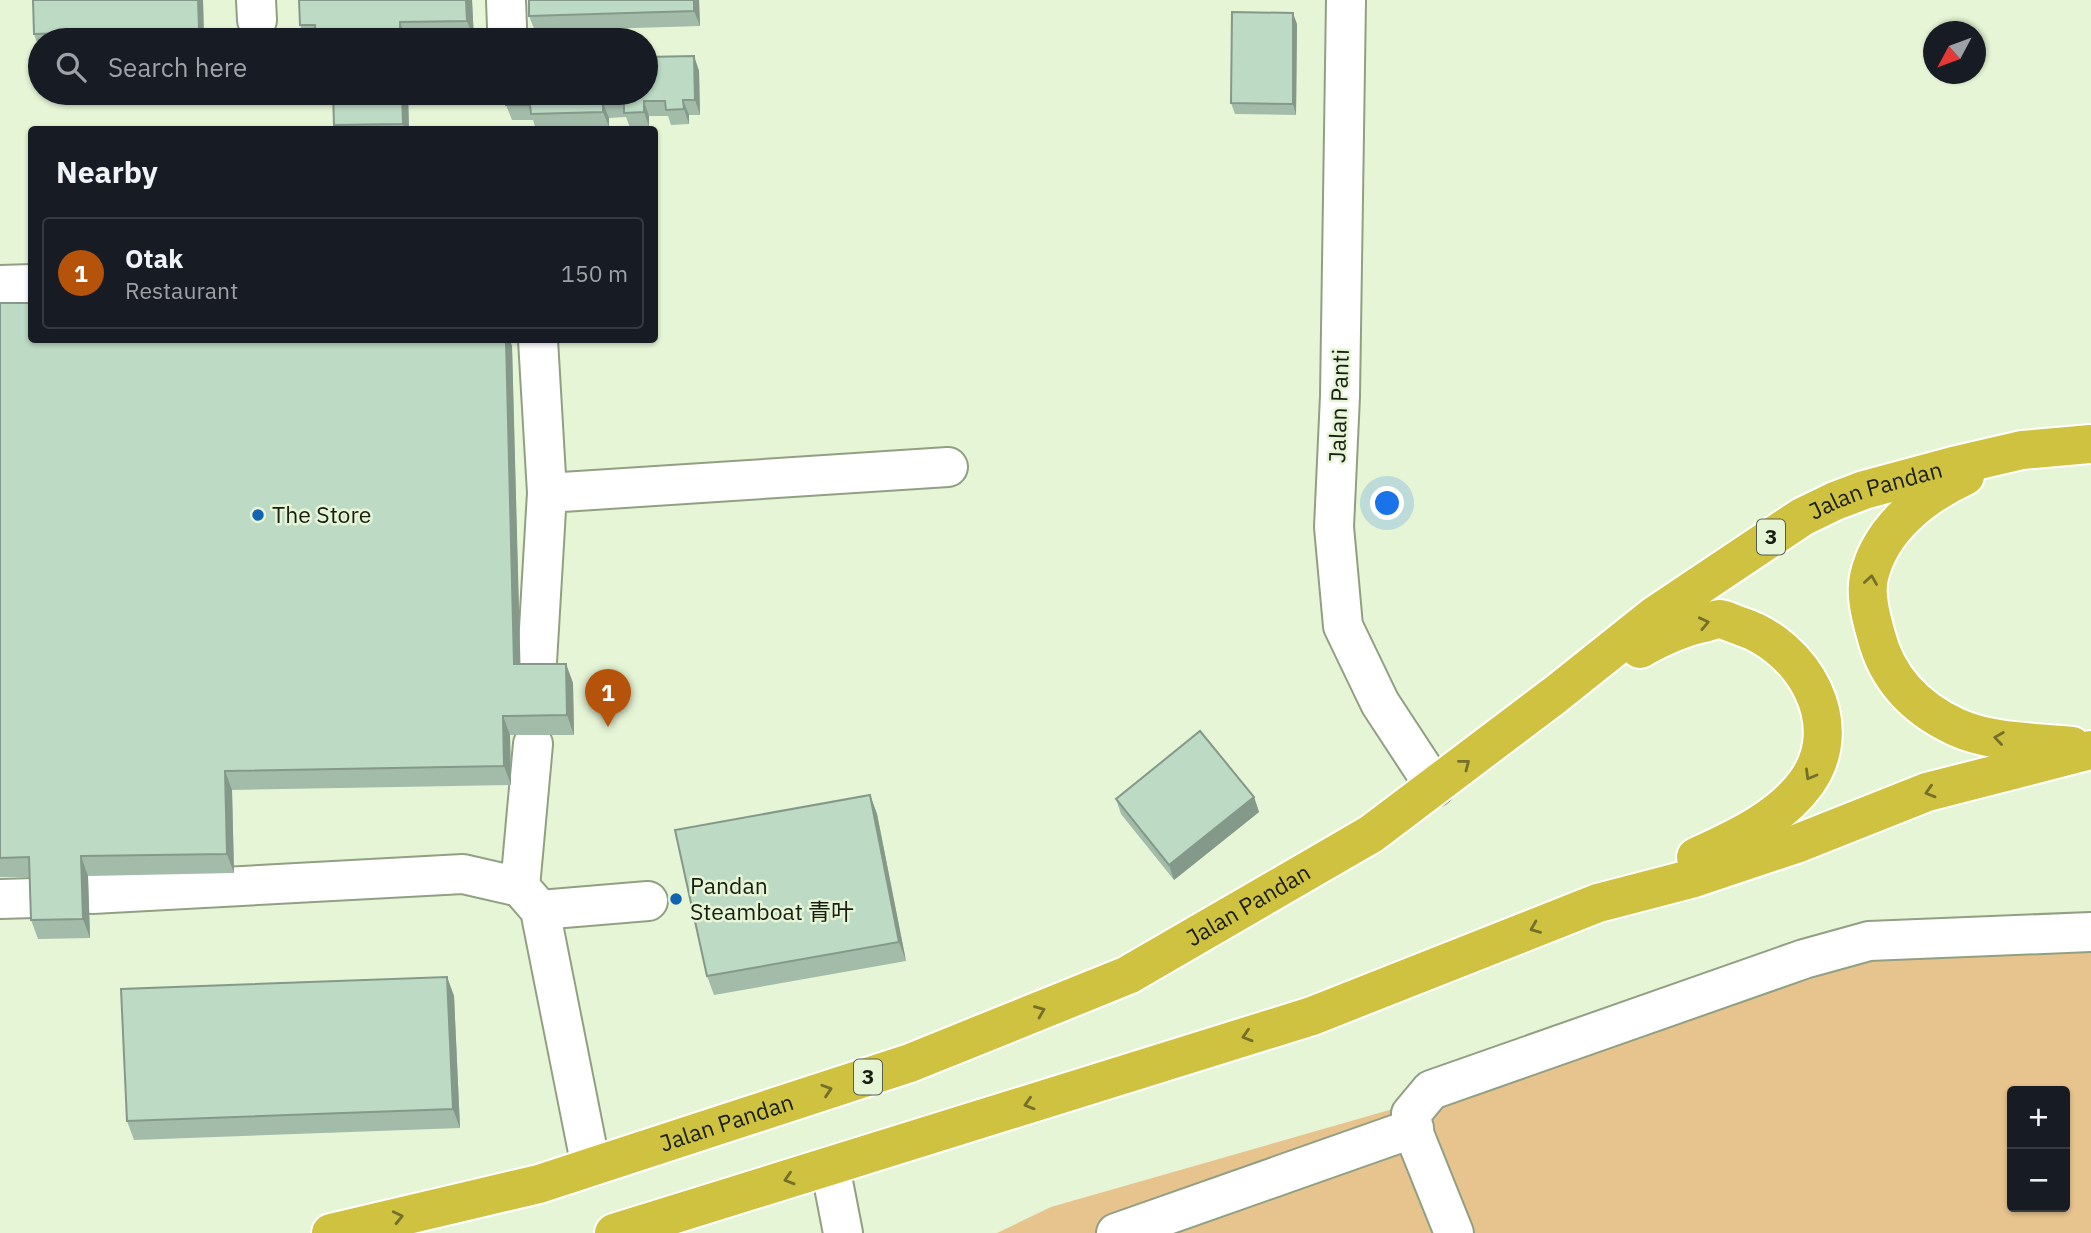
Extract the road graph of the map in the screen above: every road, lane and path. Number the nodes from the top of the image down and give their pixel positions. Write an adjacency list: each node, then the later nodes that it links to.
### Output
1 (1346, 0): 13 (street, Jalan Panti)
2 (28, 284): 3 (street)
3 (0, 285)
4 (538, 343): 8 (street)
5 (2091, 444): 6 (highway, Jalan Pandan / 3)
6 (2022, 450): 10 (highway, Jalan Pandan / 3); 12 (highway, one-way to 6)
7 (948, 467): 8 (street)
8 (547, 492): 9 (street)
9 (536, 679)
10 (1555, 695): 13 (highway, Jalan Pandan / 3, one-way to 10); 17 (highway, one-way to 17)
11 (533, 744): 15 (street)
12 (2091, 749): 17 (highway, one-way to 17)
13 (1435, 787): 21 (highway, Jalan Pandan / 3, one-way to 13)
14 (92, 894): 15 (street)
15 (530, 899): 16 (street); 21 (street)
16 (648, 901)
17 (1598, 903): 20 (highway, one-way to 20)
18 (2091, 932): 19 (street)
19 (1413, 1128): 25 (street); 26 (street)
20 (830, 1166): 23 (highway, one-way to 23); 24 (street)
21 (591, 1167): 22 (highway, Jalan Pandan / 3, one-way to 21)
22 (331, 1233)
23 (614, 1233)
24 (843, 1233)
25 (1116, 1233)
26 (1454, 1233)

